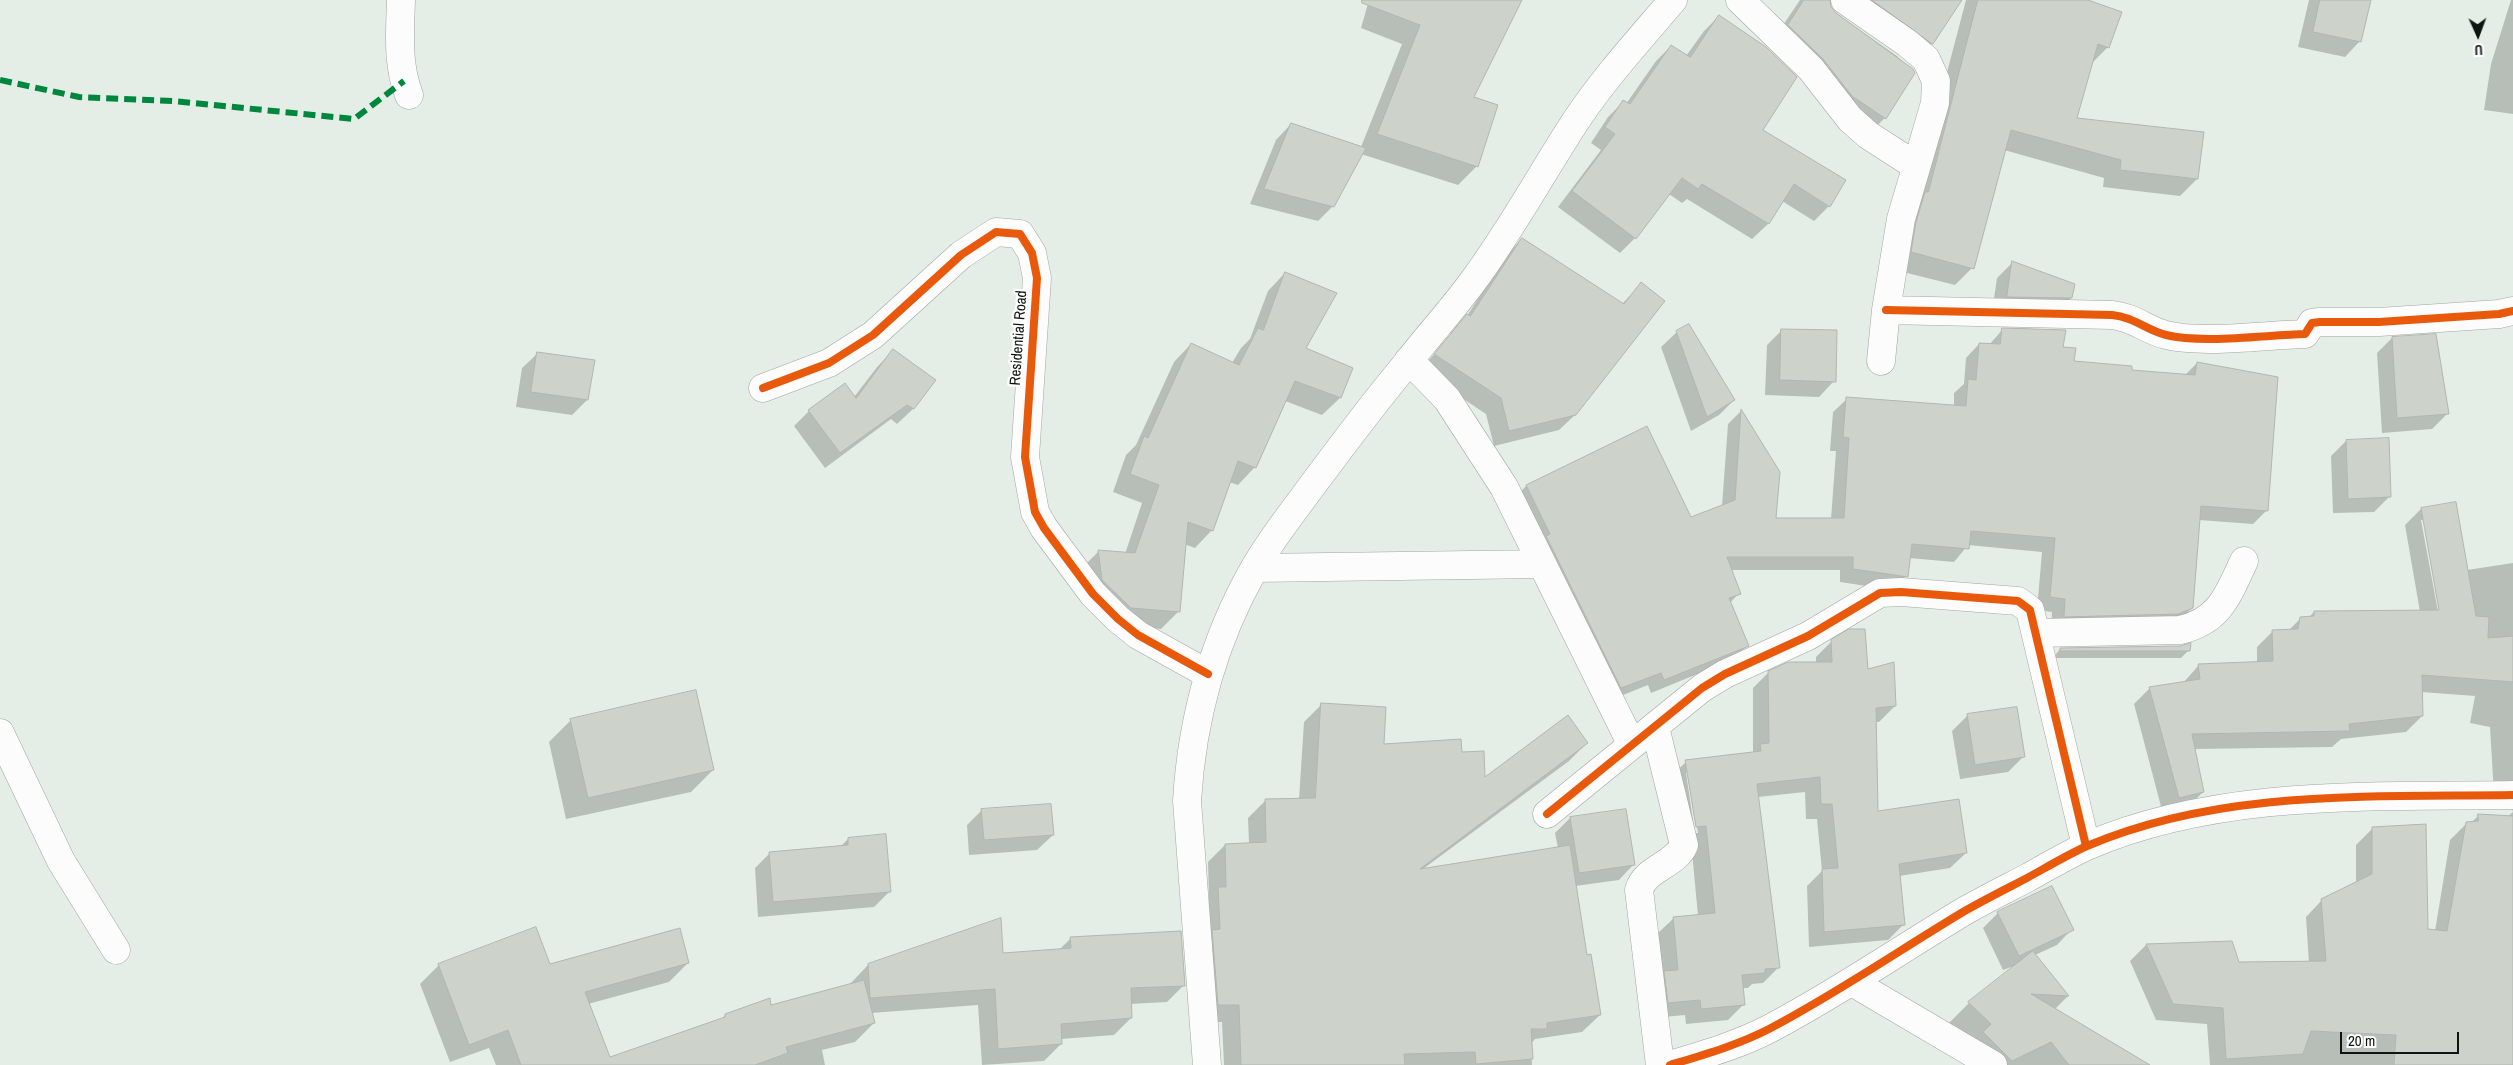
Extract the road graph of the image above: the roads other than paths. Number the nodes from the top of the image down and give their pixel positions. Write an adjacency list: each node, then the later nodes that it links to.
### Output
1 (401, 0): 5 (street)
2 (1673, 0): 9 (street)
3 (1740, 0): 6 (street)
4 (1845, 0): 6 (street)
5 (410, 95)
6 (1916, 166): 7 (street)
7 (1886, 310): 8 (street); 10 (street)
8 (2513, 311)
9 (1409, 360): 13 (street); 14 (street)
10 (1881, 361)
11 (763, 388): 16 (street, Residential Road)
12 (2244, 561): 15 (street)
13 (1542, 564): 14 (street); 19 (street)
14 (1255, 568): 16 (street)
15 (2037, 633): 17 (street); 22 (street)
16 (1208, 674): 25 (street)
17 (1655, 727): 19 (street); 26 (street)
18 (0, 733): 23 (street)
19 (1632, 745): 21 (street)
20 (2513, 795): 22 (street)
21 (1547, 814)
22 (2086, 846): 24 (street)
23 (116, 950)
24 (1852, 982): 27 (street); 28 (street)
25 (1207, 1065)
26 (1660, 1065)
27 (1670, 1065)
28 (1993, 1065)

